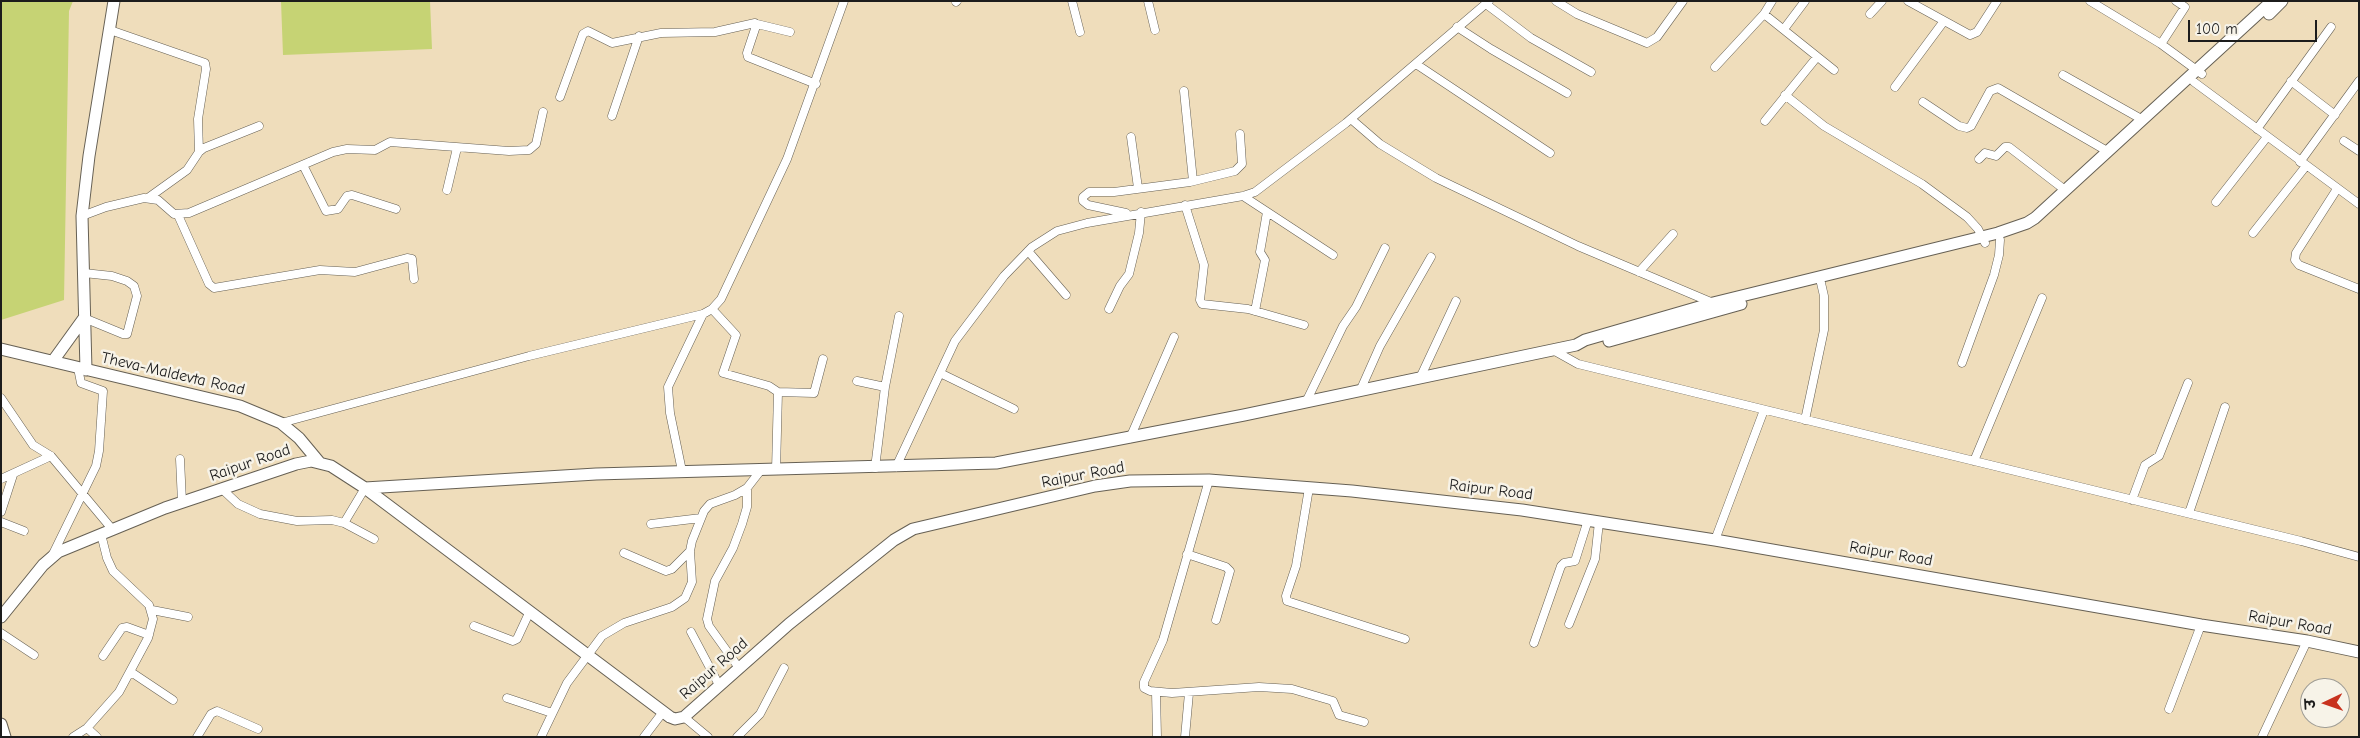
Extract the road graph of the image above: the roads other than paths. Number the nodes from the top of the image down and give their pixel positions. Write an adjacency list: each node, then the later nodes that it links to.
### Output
1 (114, 1): 27 (street)
2 (844, 1): 42 (street)
3 (1072, 1): 30 (street)
4 (1148, 1): 28 (street)
5 (1556, 1): 6 (street)
6 (1683, 1)
7 (1772, 1): 20 (street)
8 (1805, 1): 26 (street)
9 (1882, 1): 21 (street)
10 (1908, 1): 19 (street)
11 (1927, 1): 19 (street)
12 (1997, 1): 22 (street)
13 (2090, 1): 32 (street)
14 (2176, 1): 18 (street)
15 (2272, 1): 38 (street)
16 (2282, 1): 38 (street)
17 (1488, 3): 24 (street); 37 (street)
18 (2187, 4): 32 (street)
19 (1923, 9): 22 (street)
20 (1764, 14): 26 (street); 35 (street)
21 (1870, 14)
22 (1944, 21): 43 (street)
23 (757, 24): 29 (street); 31 (street); 42 (street)
24 (1458, 27): 34 (street); 45 (street)
25 (2331, 27): 40 (street)
26 (1784, 29): 33 (street)
27 (110, 30): 63 (street); 84 (street)
28 (1155, 30)
29 (790, 32)
30 (1080, 32)
31 (639, 36): 47 (street); 51 (street)
32 (2161, 44): 38 (street)
33 (1817, 57): 36 (street); 46 (street)
34 (1416, 64): 52 (street); 65 (street)
35 (1715, 67)
36 (1834, 70)
37 (1591, 72)
38 (2198, 75): 53 (street); 56 (street); 88 (street)
39 (2063, 76): 53 (street)
40 (2291, 81): 50 (street); 56 (street)
41 (2359, 81): 50 (street)
42 (816, 84): 102 (street)
43 (1895, 87)
44 (1184, 91): 69 (street)
45 (1567, 93)
46 (1785, 95): 54 (street); 87 (street)
47 (560, 97)
48 (1924, 102): 64 (street)
49 (543, 112): 61 (street)
50 (2335, 115): 67 (street)
51 (612, 116)
52 (1351, 119): 74 (street); 94 (street)
53 (2143, 120): 64 (street)
54 (1765, 121)
55 (260, 126): 63 (street)
56 (2257, 129): 58 (street)
57 (1240, 134): 69 (street)
58 (2267, 136): 67 (street); 76 (street)
59 (1131, 137): 70 (street)
60 (2344, 141): 62 (street)
61 (457, 148): 68 (street); 72 (street)
62 (2359, 151)
63 (199, 152): 75 (street)
64 (2107, 152): 73 (street)
65 (1550, 153)
66 (1979, 159): 73 (street)
67 (2303, 164): 71 (street); 85 (street)
68 (303, 165): 79 (street); 83 (street)
69 (1193, 181): 70 (street)
70 (1138, 188): 82 (street)
71 (2337, 189): 77 (street); 97 (street)
72 (447, 190)
73 (2065, 190): 87 (street)
74 (1243, 196): 78 (street); 81 (street)
75 (148, 198): 83 (street); 84 (street)
76 (2216, 202)
77 (2359, 204)
78 (1185, 205): 80 (street); 104 (street)
79 (396, 208)
80 (1142, 212): 82 (street); 103 (street)
81 (1267, 212): 91 (street); 104 (street)
82 (1130, 214): 90 (street)
83 (178, 215): 95 (street)
84 (82, 216): 93 (street)
85 (2253, 233)
86 (1672, 234): 94 (street)
87 (1984, 240): 88 (street); 96 (street); 101 (street)
88 (2000, 240): 115 (street)
89 (1385, 248): 125 (street)
90 (1028, 251): 98 (street); 117 (street)
91 (1333, 254)
92 (1430, 257): 122 (street)
93 (84, 272): 107 (street); 107 (street)
94 (1640, 272): 101 (street)
95 (414, 279)
96 (1821, 283): 110 (street); 129 (street)
97 (2359, 289)
98 (1066, 295)
99 (2042, 298): 134 (street)
100 (1456, 301): 118 (street)
101 (1713, 303): 110 (street)
102 (712, 309): 105 (street); 123 (street)
103 (1109, 309)
104 (1256, 311): 108 (street)
105 (703, 314): 130 (street); 140 (street)
106 (899, 316): 121 (street)
107 (84, 318): 114 (street); 116 (street)
108 (1304, 325)
109 (1174, 337): 131 (street)
110 (1576, 345): 112 (street)
111 (1, 349): 114 (street, Theva-Maldevta Road)
112 (1553, 350): 118 (street); 128 (street)
113 (823, 359): 123 (street)
114 (53, 361): 116 (street, Theva-Maldevta Road)
115 (1962, 362)
116 (82, 368): 130 (street, Theva-Maldevta Road); 148 (street)
117 (940, 373): 127 (street); 136 (street)
118 (1420, 378): 122 (street)
119 (857, 381): 121 (street)
120 (2188, 383): 149 (street)
121 (886, 387): 137 (street)
122 (1360, 391): 125 (street)
123 (778, 392): 139 (street)
124 (1, 398): 132 (street)
125 (1306, 402): 131 (street)
126 (2225, 407): 152 (street)
127 (1014, 409)
128 (1764, 410): 129 (street); 161 (street)
129 (1805, 420): 134 (street)
130 (281, 423): 135 (street, Theva-Maldevta Road)
131 (1130, 438): 136 (street)
132 (51, 456): 141 (street); 148 (street)
133 (180, 458): 150 (street)
134 (1974, 461): 149 (street)
135 (320, 462): 144 (street, Raipur Road); 147 (street, Raipur Road)
136 (896, 467): 137 (street)
137 (875, 468): 139 (street)
138 (761, 470): 139 (street); 140 (street); 145 (street)
139 (776, 470)
140 (682, 471): 144 (street)
141 (13, 475): 142 (street); 151 (street)
142 (1, 480)
143 (1209, 480): 146 (street, Raipur Road); 164 (street); 185 (street, Raipur Road)
144 (365, 488): 156 (street); 168 (street, Raipur Road)
145 (747, 488): 153 (street); 185 (street)
146 (1309, 488): 154 (street, Raipur Road); 178 (street)
147 (223, 490): 150 (street, Raipur Road); 156 (street)
148 (82, 494): 159 (street); 165 (street)
149 (2132, 500): 152 (street)
150 (182, 502): 159 (street, Raipur Road)
151 (1, 512)
152 (2189, 513): 166 (street)
153 (701, 518): 157 (street); 162 (street)
154 (1594, 521): 161 (street, Raipur Road); 172 (street); 180 (street)
155 (1, 522): 158 (street)
156 (344, 523): 160 (street)
157 (651, 524)
158 (24, 532)
159 (106, 532): 165 (street, Raipur Road); 167 (street)
160 (374, 539)
161 (1715, 540): 173 (street, Raipur Road)
162 (690, 552): 163 (street); 182 (street)
163 (624, 553)
164 (1187, 554): 171 (street); 189 (street)
165 (52, 556): 169 (street, Raipur Road)
166 (2359, 557)
167 (152, 610): 170 (street); 177 (street)
168 (530, 611): 174 (street); 182 (street, Raipur Road)
169 (1, 617)
170 (188, 617)
171 (1216, 620)
172 (1569, 624)
173 (2201, 625): 179 (street, Raipur Road); 193 (street)
174 (474, 626)
175 (691, 632): 188 (street)
176 (1, 633): 183 (street)
177 (149, 635): 184 (street); 187 (street)
178 (1405, 639)
179 (2308, 641): 181 (street, Raipur Road); 211 (street)
180 (1534, 643)
181 (2359, 652)
182 (587, 654): 194 (street, Raipur Road); 195 (street)
183 (34, 655)
184 (103, 656)
185 (739, 668): 188 (street, Raipur Road)
186 (784, 668): 208 (street)
187 (131, 672): 192 (street); 199 (street)
188 (719, 685): 196 (street, Raipur Road)
189 (1156, 692): 190 (street); 209 (street)
190 (1189, 692): 197 (street); 210 (street)
191 (508, 698): 195 (street)
192 (173, 700)
193 (2168, 708)
194 (663, 712): 196 (street, Raipur Road); 206 (street)
195 (552, 714): 205 (street)
196 (684, 716): 207 (street)
197 (1364, 722)
198 (1, 724): 201 (street)
199 (87, 728): 202 (street); 203 (street)
200 (258, 729): 204 (street)
201 (5, 737)
202 (73, 737)
203 (97, 737)
204 (197, 737)
205 (541, 737)
206 (644, 737)
207 (708, 737)
208 (737, 737)
209 (1157, 737)
210 (1185, 737)
211 (2262, 737)

